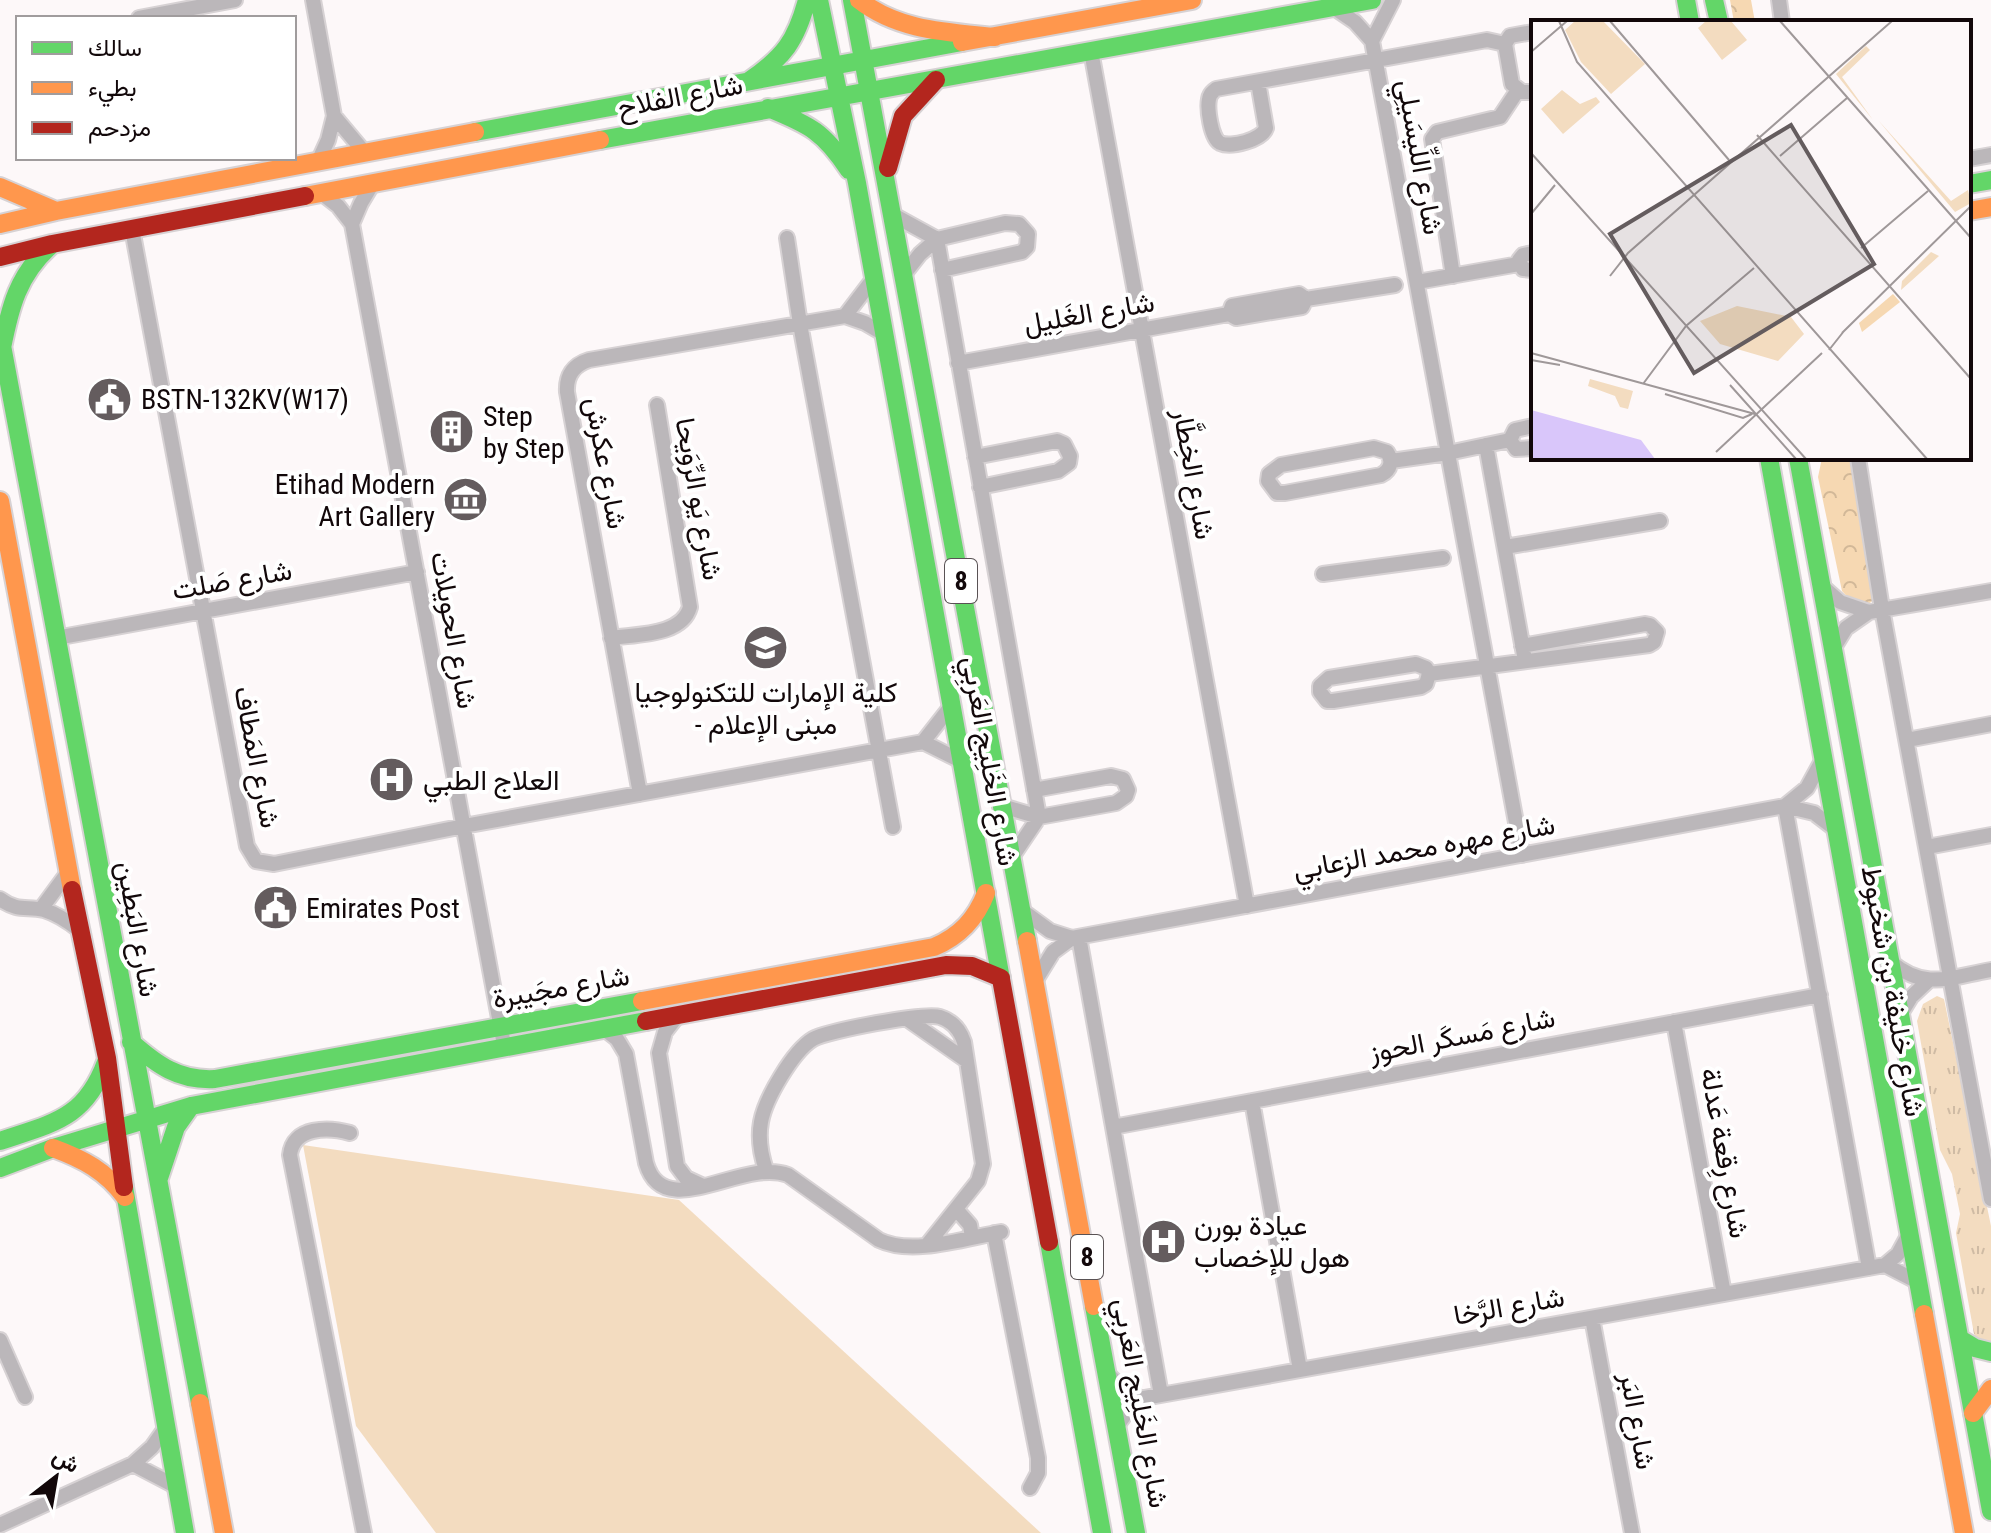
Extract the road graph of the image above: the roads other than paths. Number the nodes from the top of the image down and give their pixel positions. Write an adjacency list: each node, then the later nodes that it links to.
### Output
1 (235, 0): 14 (street)
2 (313, 0): 32 (street)
3 (807, 0): 26 (main road)
4 (819, 0): 24 (main road, شارع الخَلِيج العَربِي / 8)
5 (852, 0): 22 (main road, شارع الخَلِيج العَربِي / 8)
6 (859, 0): 18 (main road)
7 (1192, 0): 18 (main road, شارع الفلاح)
8 (1372, 0): 13 (main road, شارع الفلاح)
9 (1393, 0): 19 (street)
10 (1678, 0): 15 (main road)
11 (1686, 0): 15 (main road)
12 (1779, 0): 16 (street)
13 (1333, 7): 19 (street); 21 (main road, شارع الفلاح)
14 (150, 16)
15 (1690, 20)
16 (1782, 20)
17 (1531, 32): 20 (street)
18 (995, 37): 22 (main road, شارع الفلاح)
19 (1372, 41): 23 (street, شارع اللِّيسَيلِي)
20 (1505, 44): 23 (street); 28 (street)
21 (1091, 51): 25 (main road, شارع الفلاح); 65 (street, شارع الخِطَّار)
22 (863, 60): 24 (main road, شارع الفلاح); 29 (main road, شارع الخَلِيج العَربِي / 8)
23 (1376, 61): 27 (street); 61 (street, شارع اللِّيسَيلِي)
24 (833, 65): 26 (main road, شارع الفلاح); 30 (main road, شارع الخَلِيج العَربِي / 8)
25 (936, 80): 29 (main road, شارع الفلاح); 37 (main road)
26 (749, 81): 33 (main road, شارع الفلاح)
27 (1258, 82): 27 (street)
28 (1526, 91): 59 (street)
29 (869, 92): 30 (main road, شارع الفلاح); 37 (main road, شارع الخَلِيج العَربِي / 8)
30 (839, 97): 31 (main road, شارع الفلاح); 40 (main road, شارع الخَلِيج العَربِي / 8)
31 (768, 108): 39 (main road, شارع الفلاح); 40 (main road)
32 (334, 116): 33 (street); 36 (street)
33 (365, 153): 36 (main road, شارع الفلاح)
34 (1991, 155): 35 (street)
35 (1971, 159)
36 (318, 162): 45 (main road, شارع الفلاح)
37 (886, 179): 47 (main road, شارع الخَلِيج العَربِي / 8)
38 (1991, 180): 41 (main road)
39 (373, 183): 43 (main road, شارع الفلاح); 49 (street)
40 (857, 183): 60 (main road, شارع الخَلِيج العَربِي / 8)
41 (1971, 184)
42 (0, 187): 45 (main road)
43 (320, 192): 49 (street); 50 (main road, شارع الفلاح)
44 (1991, 207): 46 (main road)
45 (56, 211): 48 (main road, شارع الفلاح)
46 (1971, 211)
47 (894, 215): 52 (street); 58 (main road, شارع الخَلِيج العَربِي / 8)
48 (0, 224)
49 (352, 224): 85 (street, شارع الحويلات)
50 (132, 229): 53 (main road, شارع الفلاح); 89 (street, شارع المَطاف)
51 (787, 238): 64 (street)
52 (937, 239): 57 (street); 57 (street); 58 (street)
53 (52, 244): 55 (main road, شارع الفلاح); 67 (main road)
54 (1531, 253): 56 (street)
55 (0, 257)
56 (1526, 267): 59 (street)
57 (942, 270): 68 (street)
58 (905, 273): 107 (main road, شارع الخَلِيج العَربِي / 8)
59 (1453, 276): 61 (street)
60 (874, 278): 63 (street); 66 (main road, شارع الخَلِيج العَربِي / 8)
61 (1417, 282): 74 (street, شارع اللِّيسَيلِي)
62 (1395, 285): 65 (street, شارع الغَلِيل)
63 (845, 316): 64 (street, شارع عكرش); 66 (street)
64 (800, 324): 92 (street, شارع عكرش); 102 (street)
65 (1141, 330): 68 (street, شارع الغَلِيل); 120 (street, شارع الخِطَّار)
66 (884, 334): 98 (main road, شارع الخَلِيج العَربِي / 8)
67 (1, 341): 91 (main road, شارع البَطِين)
68 (958, 363): 75 (street)
69 (657, 405): 92 (street, شارع يَو الرِّوَيحا)
70 (1531, 426): 71 (street)
71 (1510, 440): 72 (street); 73 (street)
72 (1486, 445): 74 (street); 83 (street)
73 (1531, 448)
74 (1448, 453): 79 (street); 96 (street, شارع اللِّيسَيلِي)
75 (975, 457): 80 (street); 80 (street)
76 (1769, 460): 103 (main road, شارع خليفة بن شخبوط)
77 (1798, 460): 87 (main road, شارع خليفة بن شخبوط)
78 (1858, 460): 90 (street)
79 (1391, 461): 79 (street)
80 (980, 487): 105 (street)
81 (0, 501): 117 (main road, شارع البَطِين)
82 (1660, 521): 83 (street)
83 (1505, 547): 93 (street)
84 (1443, 558): 86 (street)
85 (417, 572): 89 (street, شارع صَلت); 110 (street, شارع الحويلات)
86 (1323, 574)
87 (1822, 586): 90 (street); 94 (main road, شارع خليفة بن شخبوط)
88 (1991, 591): 90 (street)
89 (203, 611): 91 (street, شارع صَلت); 110 (street, شارع المَطاف)
90 (1876, 611): 94 (street); 100 (street)
91 (56, 638): 138 (main road, شارع البَطِين)
92 (611, 638): 106 (street, شارع عكرش)
93 (1522, 646): 95 (street); 95 (street)
94 (1833, 649): 125 (main road, شارع خليفة بن شخبوط)
95 (1525, 663): 96 (street)
96 (1488, 668): 97 (street); 115 (street, شارع اللِّيسَيلِي)
97 (1429, 674): 97 (street)
98 (952, 705): 101 (street); 104 (main road, شارع الخَلِيج العَربِي / 8)
99 (1991, 724): 100 (street)
100 (1907, 740): 114 (street)
101 (923, 742): 102 (street, شارع المَطاف); 104 (street)
102 (879, 750): 106 (street, شارع المَطاف); 111 (street)
103 (1823, 759): 108 (street); 112 (main road, شارع خليفة بن شخبوط)
104 (962, 761): 118 (main road, شارع الخَلِيج العَربِي / 8)
105 (1034, 790): 109 (street); 109 (street, شارع الخَلِيج العَربِي)
106 (640, 794): 110 (street, شارع المَطاف)
107 (1002, 806): 109 (street, شارع الخَلِيج العَربِي); 116 (main road, شارع الخَلِيج العَربِي / 8)
108 (1785, 806): 112 (street); 115 (street, شارع مهره محمد الزعابي); 131 (street)
109 (1039, 817): 116 (street, شارع الخَلِيج العَربِي)
110 (464, 826): 136 (street, شارع الحويلات)
111 (893, 827)
112 (1835, 829): 160 (main road, شارع خليفة بن شخبوط)
113 (1991, 835): 114 (street)
114 (1927, 847): 127 (street)
115 (1522, 855): 120 (street, شارع مهره محمد الزعابي)
116 (1011, 858): 122 (main road, شارع الخَلِيج العَربِي / 8)
117 (69, 871): 121 (street); 123 (main road, شارع البَطِين)
118 (986, 893): 128 (main road, شارع الخَلِيج العَربِي / 8); 136 (main road, شارع مجَيبرة)
119 (0, 899): 121 (street)
120 (1247, 906): 124 (street, شارع مهره محمد الزعابي)
121 (41, 909): 123 (street)
122 (1022, 910): 124 (street); 129 (main road, شارع الخَلِيج العَربِي / 8)
123 (79, 930): 140 (main road, شارع البَطِين)
124 (1076, 938): 129 (street); 146 (street)
125 (1891, 962): 130 (street); 133 (main road, شارع خليفة بن شخبوط)
126 (1991, 970): 127 (street)
127 (1951, 977): 130 (street); 158 (street)
128 (1001, 978): 132 (main road, شارع مجَيبرة); 188 (main road, شارع الخَلِيج العَربِي / 8)
129 (1035, 982): 172 (main road, شارع الخَلِيج العَربِي / 8)
130 (1927, 982): 133 (street)
131 (1820, 995): 135 (street, شارع مَسكَر الحوز); 164 (street)
132 (680, 1014): 137 (main road, شارع مجَيبرة); 151 (street)
133 (1900, 1015): 168 (main road, شارع خليفة بن شخبوط)
134 (907, 1019): 141 (street); 141 (street); 153 (street)
135 (1674, 1022): 142 (street, شارع مَسكَر الحوز); 166 (street, شارع رِقعة عَدلة)
136 (501, 1026): 138 (main road, شارع مجَيبرة); 139 (street, شارع الحويلات)
137 (603, 1028): 139 (main road, شارع مجَيبرة); 154 (street)
138 (131, 1042): 144 (main road, شارع البَطِين)
139 (504, 1045): 143 (main road, شارع مجَيبرة)
140 (107, 1058): 145 (main road); 147 (main road, شارع البَطِين)
141 (967, 1061): 159 (street)
142 (1252, 1101): 146 (street, شارع مَسكَر الحوز); 171 (street)
143 (191, 1106): 144 (main road, شارع مجَيبرة); 155 (main road)
144 (145, 1119): 147 (main road, شارع مجَيبرة); 155 (main road, شارع البَطِين)
145 (45, 1125): 149 (main road); 150 (main road)
146 (1113, 1127): 174 (street)
147 (117, 1128): 150 (main road, شارع مجَيبرة); 157 (main road, شارع البَطِين)
148 (350, 1133): 187 (street)
149 (0, 1141)
150 (52, 1149): 152 (main road, شارع مجَيبرة); 157 (main road)
151 (677, 1166): 154 (street); 156 (street)
152 (0, 1168)
153 (766, 1170): 156 (street); 162 (street)
154 (652, 1177): 156 (street)
155 (158, 1182): 186 (main road, شارع البَطِين)
156 (701, 1185)
157 (125, 1197): 178 (main road, شارع البَطِين)
158 (1991, 1199)
159 (956, 1209): 161 (street); 162 (street)
160 (1909, 1232): 163 (street); 165 (main road, شارع خليفة بن شخبوط)
161 (972, 1237): 162 (street); 182 (street)
162 (927, 1245)
163 (1885, 1265): 164 (street, شارع الرَّخا); 165 (street)
164 (1869, 1268): 166 (street, شارع الرَّخا)
165 (1918, 1282): 191 (main road, شارع خليفة بن شخبوط)
166 (1724, 1294): 167 (street, شارع الرَّخا)
167 (1592, 1318): 171 (street, شارع الرَّخا); 190 (street, شارع البَر)
168 (1960, 1339): 170 (main road); 177 (main road, شارع خليفة بن شخبوط)
169 (0, 1340): 175 (street)
170 (1991, 1352)
171 (1300, 1370): 174 (street, شارع الرَّخا)
172 (1109, 1374): 176 (street); 179 (main road, شارع الخَلِيج العَربِي / 8)
173 (1991, 1389): 177 (main road)
174 (1161, 1395): 176 (street, شارع الرَّخا)
175 (25, 1397)
176 (1142, 1399): 179 (street)
177 (1973, 1413): 183 (main road, شارع خليفة بن شخبوط)
178 (167, 1426): 180 (street); 181 (main road, شارع البَطِين)
179 (1116, 1428): 189 (main road, شارع الخَلِيج العَربِي / 8)
180 (133, 1464): 181 (street); 184 (street)
181 (177, 1487): 185 (main road, شارع البَطِين)
182 (1030, 1488)
183 (1991, 1511)
184 (0, 1525)
185 (185, 1533)
186 (224, 1533)
187 (364, 1533)
188 (1102, 1533)
189 (1136, 1533)
190 (1632, 1533)
191 (1964, 1533)

